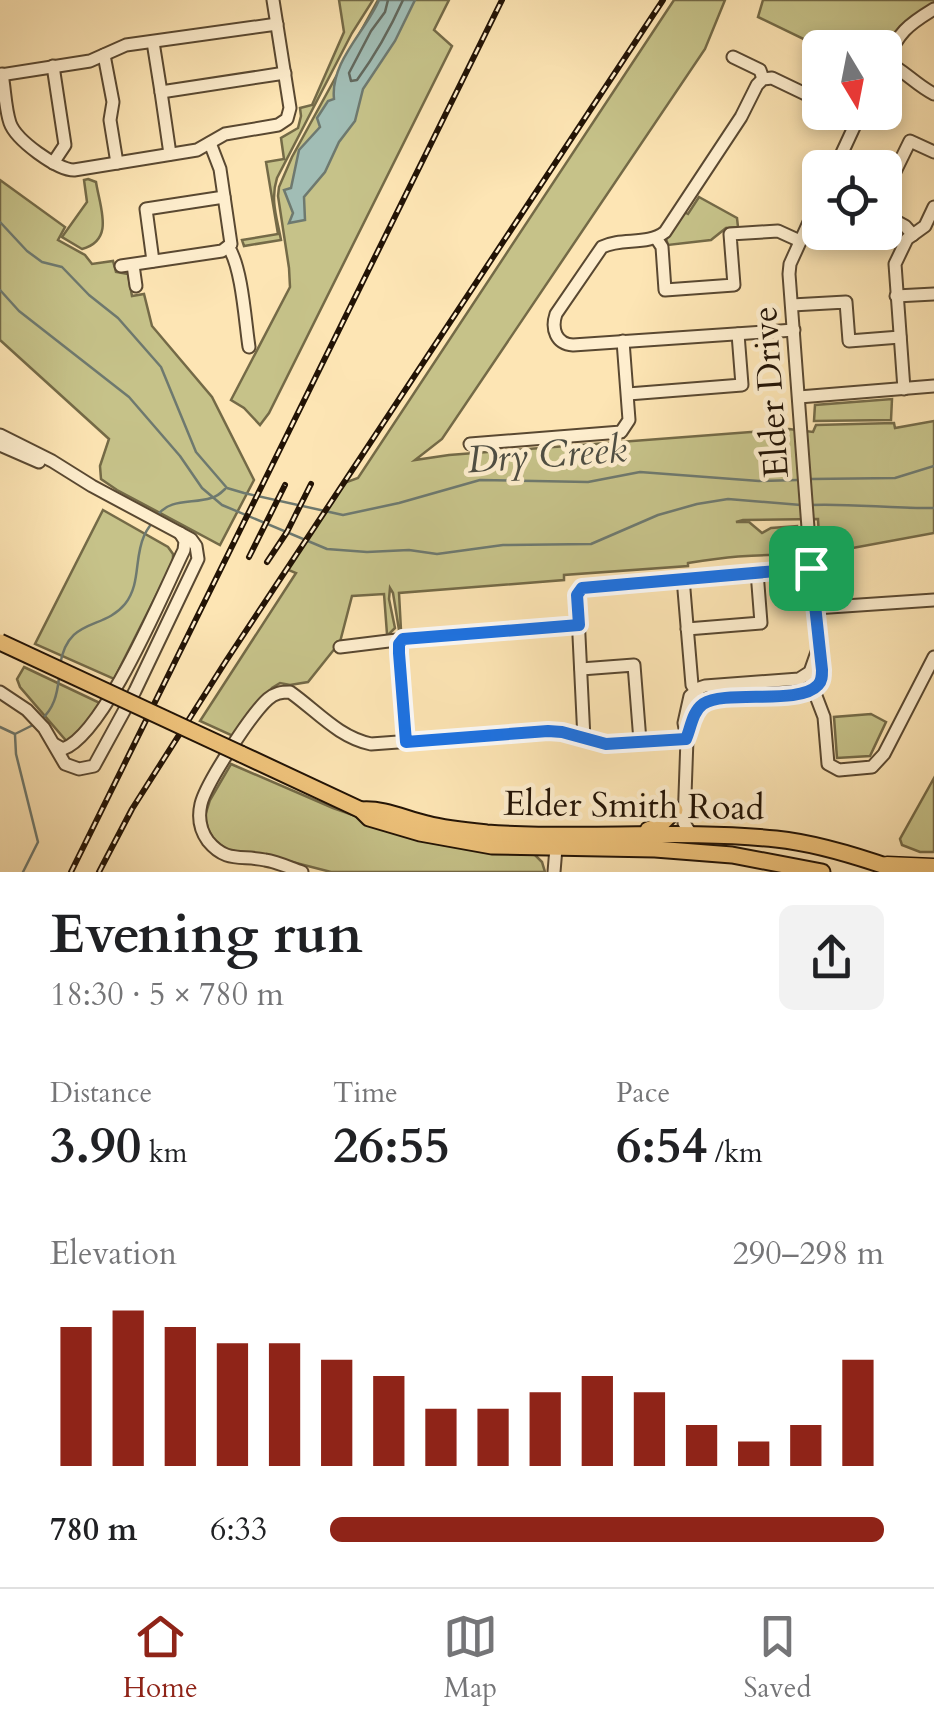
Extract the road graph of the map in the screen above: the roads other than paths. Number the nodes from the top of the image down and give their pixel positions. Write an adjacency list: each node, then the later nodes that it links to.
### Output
1 (273, 0): 3 (street)
2 (934, 9): 4 (street)
3 (277, 24): 5 (street); 10 (street)
4 (902, 32)
5 (153, 42): 6 (street); 13 (street)
6 (104, 55): 8 (street); 21 (street)
7 (733, 57): 12 (street)
8 (53, 66): 11 (street); 20 (street)
9 (902, 70): 15 (street)
10 (284, 73): 13 (street); 16 (street)
11 (1, 74): 20 (street)
12 (764, 78): 14 (street); 27 (street)
13 (161, 92): 18 (street)
14 (802, 92)
15 (934, 94)
16 (210, 143): 18 (street); 22 (street)
17 (934, 152): 19 (street)
18 (170, 154): 21 (street)
19 (902, 157)
20 (54, 163): 21 (street)
21 (117, 163)
22 (224, 196): 29 (street); 30 (street)
23 (934, 207): 25 (street)
24 (902, 224): 25 (street)
25 (913, 235): 33 (street)
26 (802, 237): 28 (street, Elder Drive)
27 (656, 238): 28 (street); 40 (street)
28 (800, 241): 34 (street, Elder Drive)
29 (228, 248): 30 (street); 36 (street)
30 (153, 261): 31 (street)
31 (136, 286)
32 (934, 294): 33 (street)
33 (896, 296): 39 (street)
34 (792, 306): 37 (street, Elder Drive); 39 (street)
35 (263, 322): 36 (street)
36 (246, 326): 41 (street)
37 (794, 330): 38 (street); 45 (street, Elder Drive)
38 (738, 334): 40 (street); 44 (street)
39 (900, 337): 43 (street)
40 (624, 341): 44 (street)
41 (249, 347)
42 (934, 386): 43 (street)
43 (904, 389): 45 (street)
44 (628, 394): 47 (street)
45 (799, 397): 51 (street, Elder Drive)
46 (0, 435): 49 (street)
47 (470, 444)
48 (0, 446): 49 (street)
49 (71, 473): 50 (street)
50 (180, 533): 73 (street); 73 (street)
51 (811, 568): 52 (street); 55 (street, Elder Drive)
52 (757, 572): 53 (street); 57 (street)
53 (684, 578): 56 (street); 57 (street)
54 (934, 600): 55 (street)
55 (815, 608): 61 (street, Elder Drive)
56 (579, 625): 58 (street); 63 (street)
57 (687, 629): 66 (street)
58 (403, 639): 60 (street); 72 (street)
59 (0, 642): 75 (main road, Elder Smith Road, bridge)
60 (340, 647)
61 (818, 648): 64 (street, Elder Drive); 65 (street, Elder Drive)
62 (934, 657): 65 (street)
63 (581, 669): 69 (street); 71 (street)
64 (806, 675): 65 (street); 66 (street)
65 (814, 688): 68 (street)
66 (694, 691): 68 (street); 70 (street)
67 (2, 693): 73 (street)
68 (704, 704): 70 (street)
69 (584, 738): 71 (street); 72 (street)
70 (686, 739): 71 (street); 74 (street)
71 (640, 741)
72 (406, 742): 84 (street)
73 (54, 744)
74 (684, 792): 76 (street); 78 (street)
75 (360, 810): 79 (main road, Elder Smith Road); 80 (main road, Elder Smith Road)
76 (675, 810): 77 (main road); 78 (street)
77 (639, 833): 78 (main road, Elder Smith Road); 79 (main road, Elder Smith Road)
78 (683, 834): 81 (main road); 83 (main road, Elder Smith Road)
79 (527, 836): 80 (main road)
80 (556, 848): 81 (main road, Elder Smith Road); 85 (street)
81 (732, 855): 86 (main road, Elder Smith Road)
82 (934, 868): 83 (highway)
83 (896, 869)
84 (302, 872)
85 (554, 872)
86 (822, 872)

